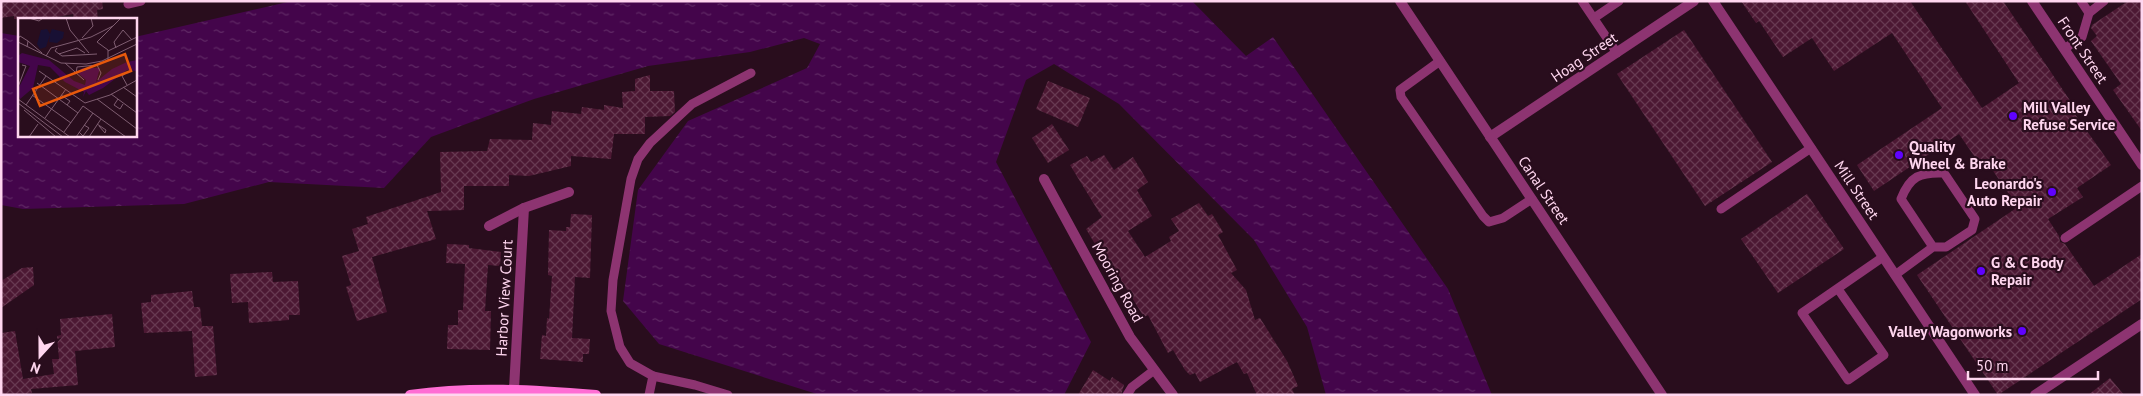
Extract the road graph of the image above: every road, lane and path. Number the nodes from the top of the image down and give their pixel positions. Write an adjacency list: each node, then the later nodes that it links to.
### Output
1 (141, 1): 10 (lane)
2 (1400, 1): 15 (street, Canal Street)
3 (1582, 1): 12 (lane)
4 (1620, 1): 12 (lane)
5 (1694, 1): 14 (street, Hoag Street)
6 (1713, 1): 18 (street, Mill Street)
7 (2032, 1): 13 (street, Front Street)
8 (2081, 1): 11 (lane)
9 (2104, 1): 11 (lane)
10 (128, 4)
11 (2089, 13): 13 (lane)
12 (1594, 18): 14 (lane)
13 (2064, 49): 19 (street, Front Street)
14 (1617, 53): 17 (street, Hoag Street)
15 (1440, 61): 17 (street, Canal Street); 23 (lane)
16 (751, 73): 34 (lane)
17 (1490, 137): 23 (street, Canal Street)
18 (1811, 148): 25 (lane); 29 (street, Mill Street)
19 (2142, 165)
20 (1044, 179): 33 (street, Mooring Road)
21 (2142, 186): 27 (lane)
22 (568, 192): 24 (street, Harbor View Court)
23 (1532, 199): 42 (street, Canal Street)
24 (524, 208): 26 (street, Harbor View Court); 35 (street, Harbor View Court)
25 (1721, 209)
26 (489, 226)
27 (2065, 238)
28 (1933, 247): 28 (lane); 30 (lane)
29 (1883, 257): 30 (street, Mill Street); 31 (lane)
30 (1895, 275): 43 (street, Mill Street)
31 (1838, 289): 31 (lane)
32 (2142, 324): 44 (street)
33 (1153, 370): 40 (lane); 41 (street, Mooring Road)
34 (653, 376): 38 (lane); 39 (lane)
35 (514, 389): 36 (main road); 37 (main road)
36 (410, 395)
37 (596, 395)
38 (649, 395)
39 (728, 395)
40 (1127, 395)
41 (1173, 395)
42 (1662, 395)
43 (1975, 395)
44 (2035, 395)

